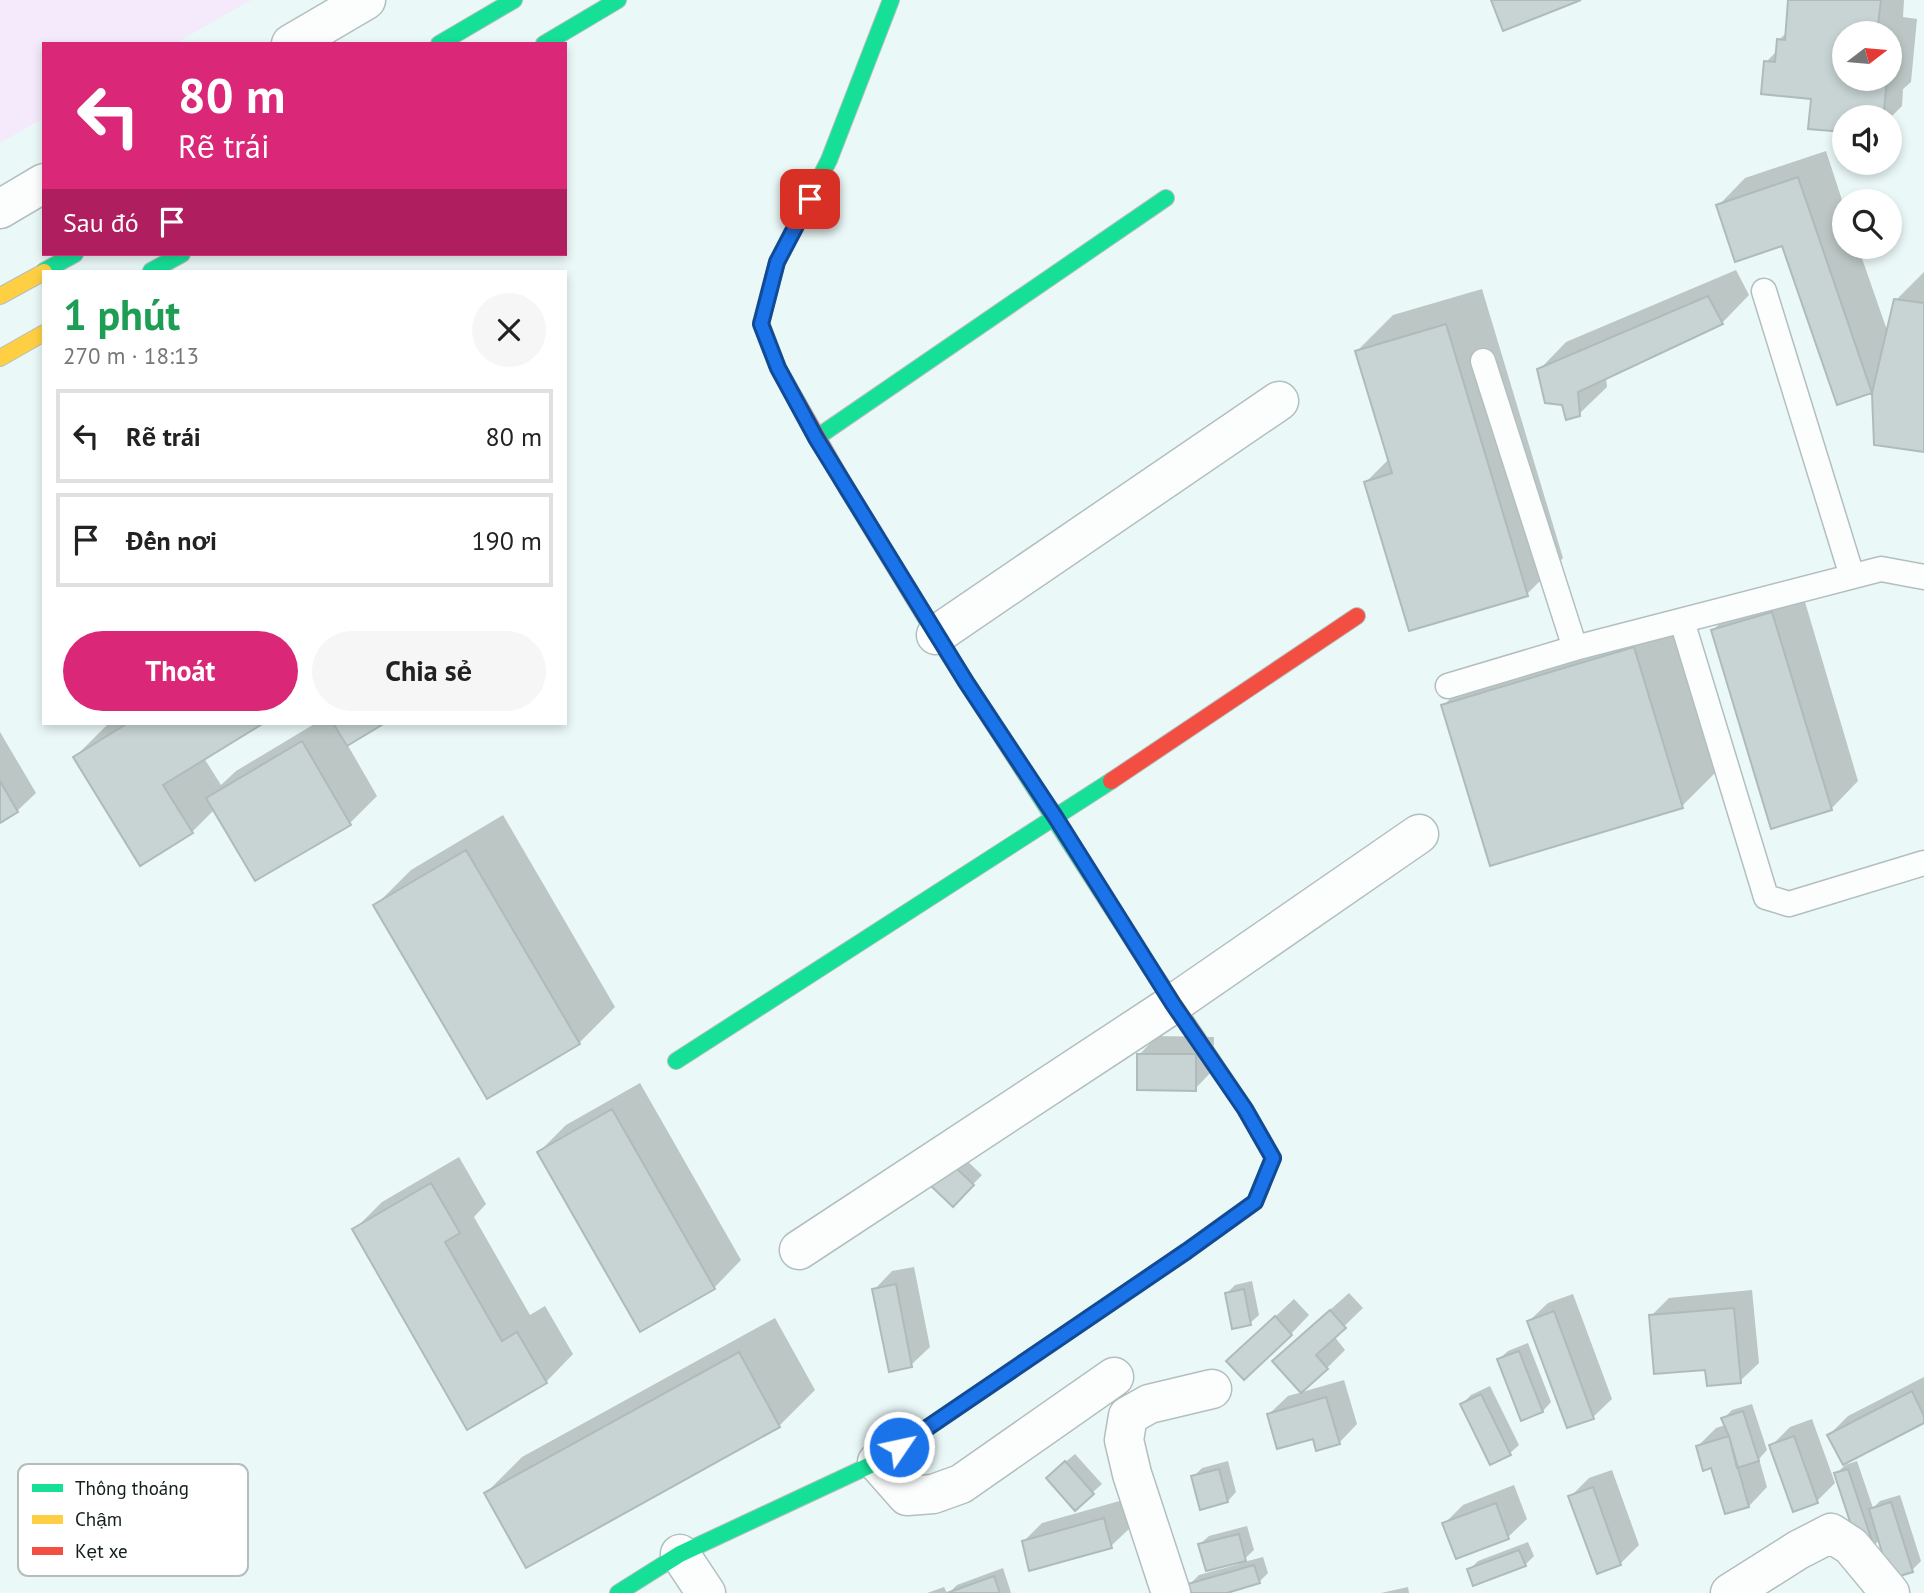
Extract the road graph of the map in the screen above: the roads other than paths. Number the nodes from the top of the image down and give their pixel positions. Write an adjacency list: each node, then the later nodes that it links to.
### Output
1 (514, 0): 6 (main road)
2 (618, 0): 7 (main road)
3 (891, 0): 22 (main road)
4 (363, 1): 5 (street)
5 (294, 42)
6 (442, 42)
7 (547, 42)
8 (42, 184): 10 (street)
9 (1166, 198): 22 (main road)
10 (0, 209)
11 (71, 256): 13 (main road)
12 (178, 256): 14 (main road)
13 (46, 270)
14 (153, 270)
15 (42, 272): 17 (main road)
16 (1764, 291): 23 (lane)
17 (0, 296)
18 (42, 334): 19 (main road)
19 (0, 358)
20 (1483, 361): 28 (lane)
21 (1279, 401): 27 (street)
22 (816, 438): 27 (main road)
23 (1853, 576): 24 (lane); 26 (lane)
24 (1924, 577)
25 (1357, 616): 30 (main road)
26 (1682, 621): 28 (lane); 32 (lane)
27 (936, 635): 30 (main road)
28 (1575, 648): 29 (lane)
29 (1448, 686)
30 (1056, 818): 33 (main road); 34 (main road)
31 (1419, 834): 33 (street)
32 (1924, 863)
33 (1173, 1004): 35 (street); 38 (main road)
34 (676, 1061)
35 (799, 1250)
36 (1114, 1377): 38 (street)
37 (1212, 1390): 42 (street)
38 (877, 1462): 39 (main road)
39 (680, 1554): 40 (main road); 41 (street)
40 (618, 1593)
41 (706, 1593)
42 (1171, 1593)
43 (1730, 1593): 44 (street)
44 (1890, 1593)

